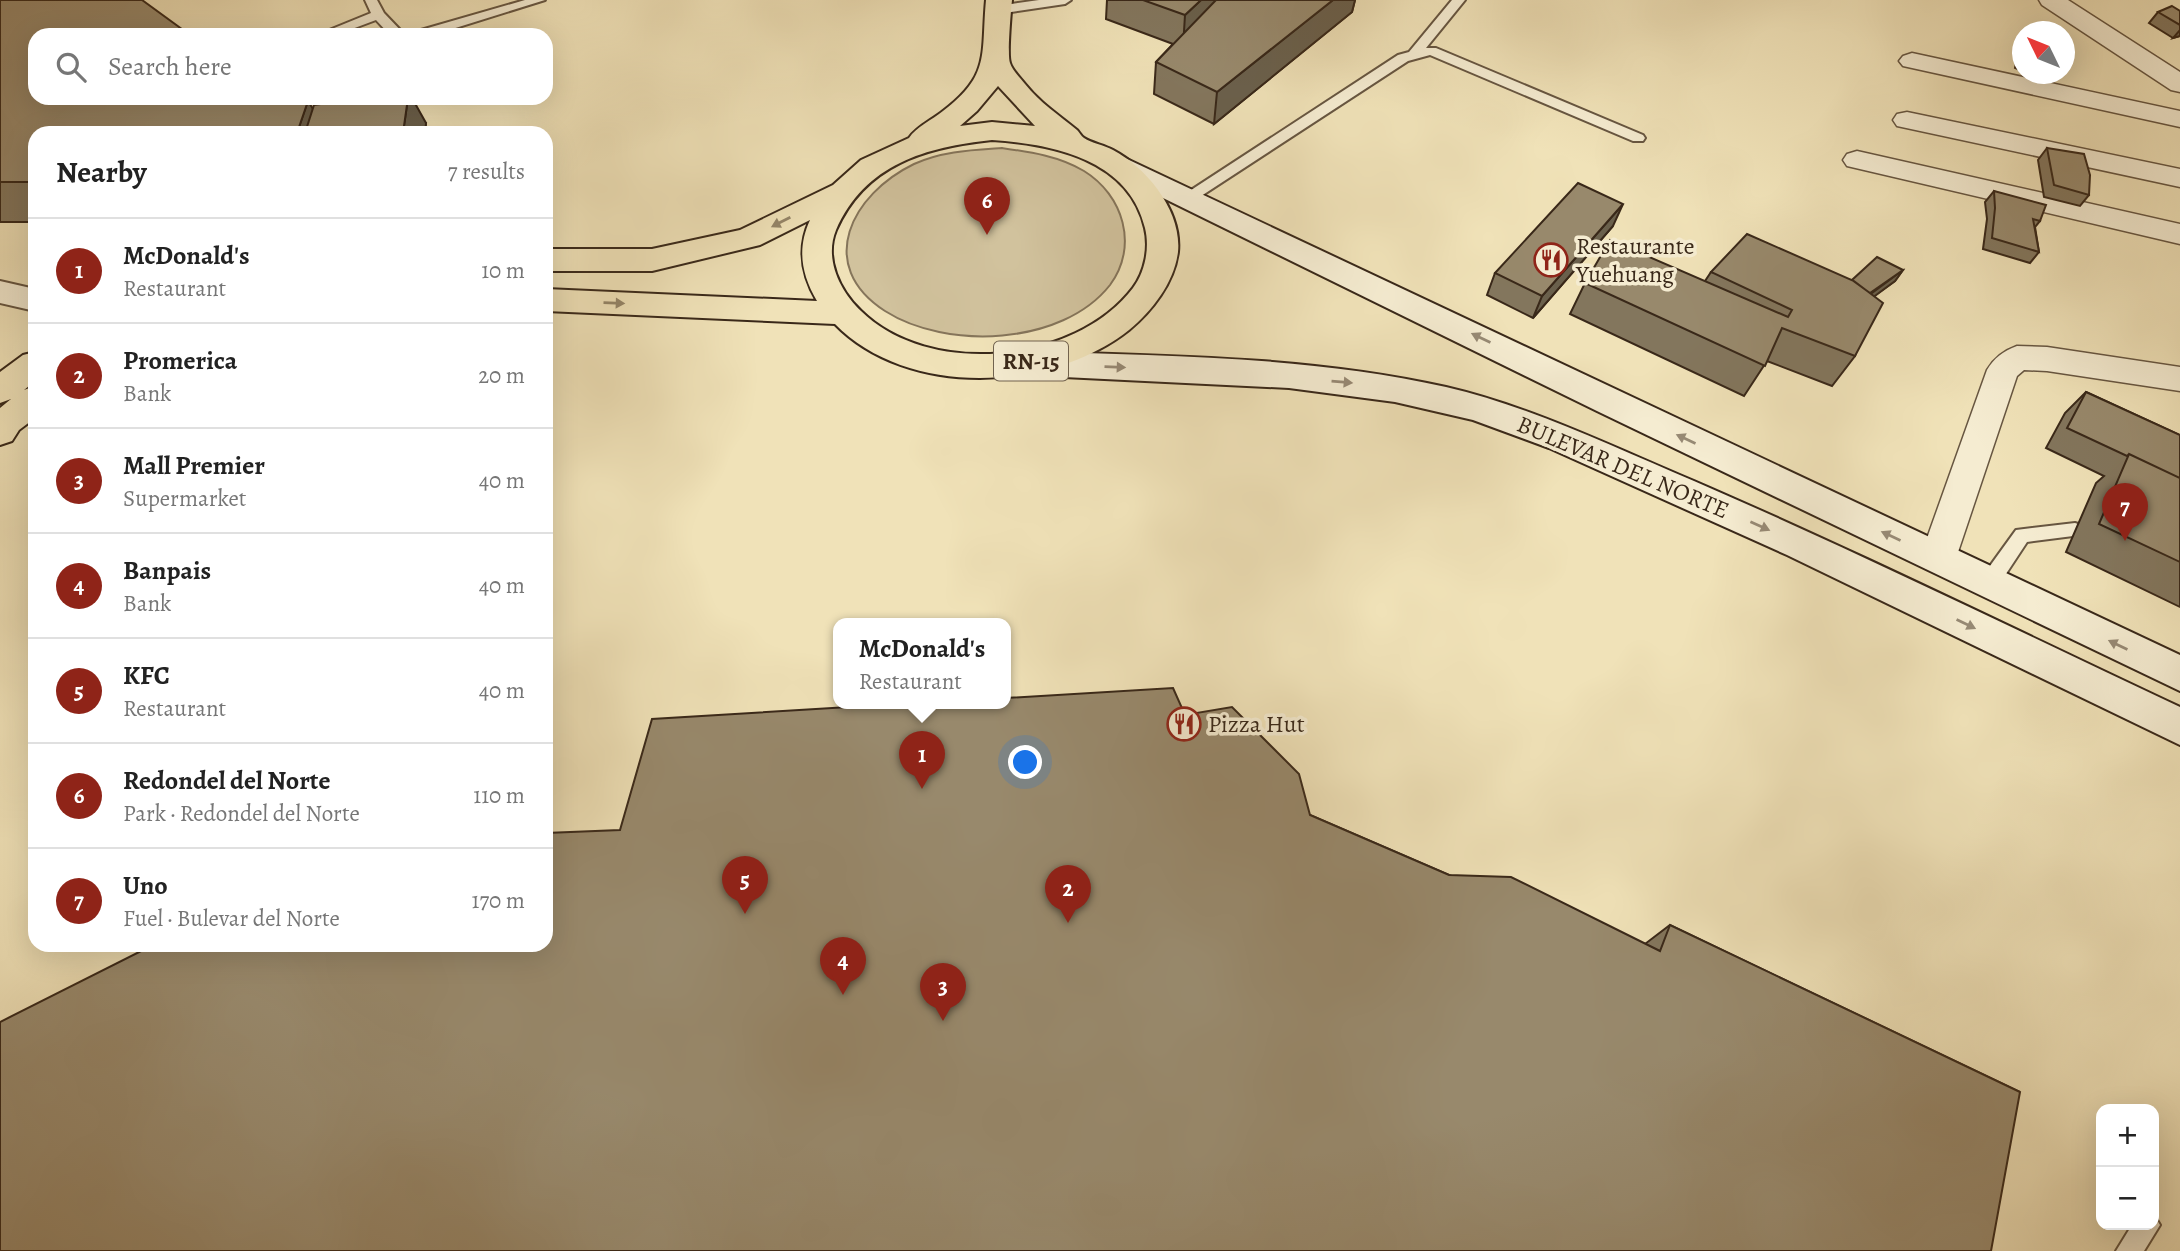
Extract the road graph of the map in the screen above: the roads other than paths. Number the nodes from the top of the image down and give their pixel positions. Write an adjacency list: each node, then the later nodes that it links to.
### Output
1 (371, 0): 7 (lane)
2 (539, 0): 10 (lane)
3 (1065, 0): 6 (lane)
4 (1459, 0): 11 (lane)
5 (2051, 0): 14 (street)
6 (993, 3): 13 (main road, RN-15)
7 (378, 15): 8 (lane); 9 (lane)
8 (343, 28)
9 (391, 28)
10 (443, 28)
11 (1416, 52): 17 (lane); 24 (lane)
12 (1912, 61): 16 (street)
13 (996, 63): 18 (main road, RN-15); 19 (main road, RN-15)
14 (2180, 84)
15 (1907, 120): 22 (street)
16 (2180, 120)
17 (1639, 138)
18 (1077, 144): 19 (main road, RN-15); 21 (main road, RN-15)
19 (906, 148): 23 (main road, RN-15)
20 (1857, 160): 25 (street)
21 (1112, 161): 24 (main road, BULEVAR DEL NORTE); 31 (main road, RN-15)
22 (2180, 178)
23 (842, 192): 26 (main road, RN-15, one-way to 26); 30 (main road, RN-15)
24 (1190, 197): 38 (main road, BULEVAR DEL NORTE, one-way to 24)
25 (2180, 234)
26 (553, 260)
27 (0, 292): 28 (main road)
28 (28, 298)
29 (553, 300): 30 (main road, one-way to 30)
30 (840, 313): 31 (main road, RN-15)
31 (1023, 363): 41 (main road, BULEVAR DEL NORTE, one-way to 41)
32 (28, 369): 34 (main road)
33 (2180, 379): 38 (street)
34 (0, 390)
35 (28, 404): 36 (main road)
36 (0, 432)
37 (2075, 530): 39 (lane)
38 (1938, 558): 39 (main road, BULEVAR DEL NORTE)
39 (1989, 583): 40 (main road, BULEVAR DEL NORTE, one-way to 39)
40 (2180, 674)
41 (2180, 727)
42 (2144, 1230): 43 (lane)
43 (2129, 1251)

